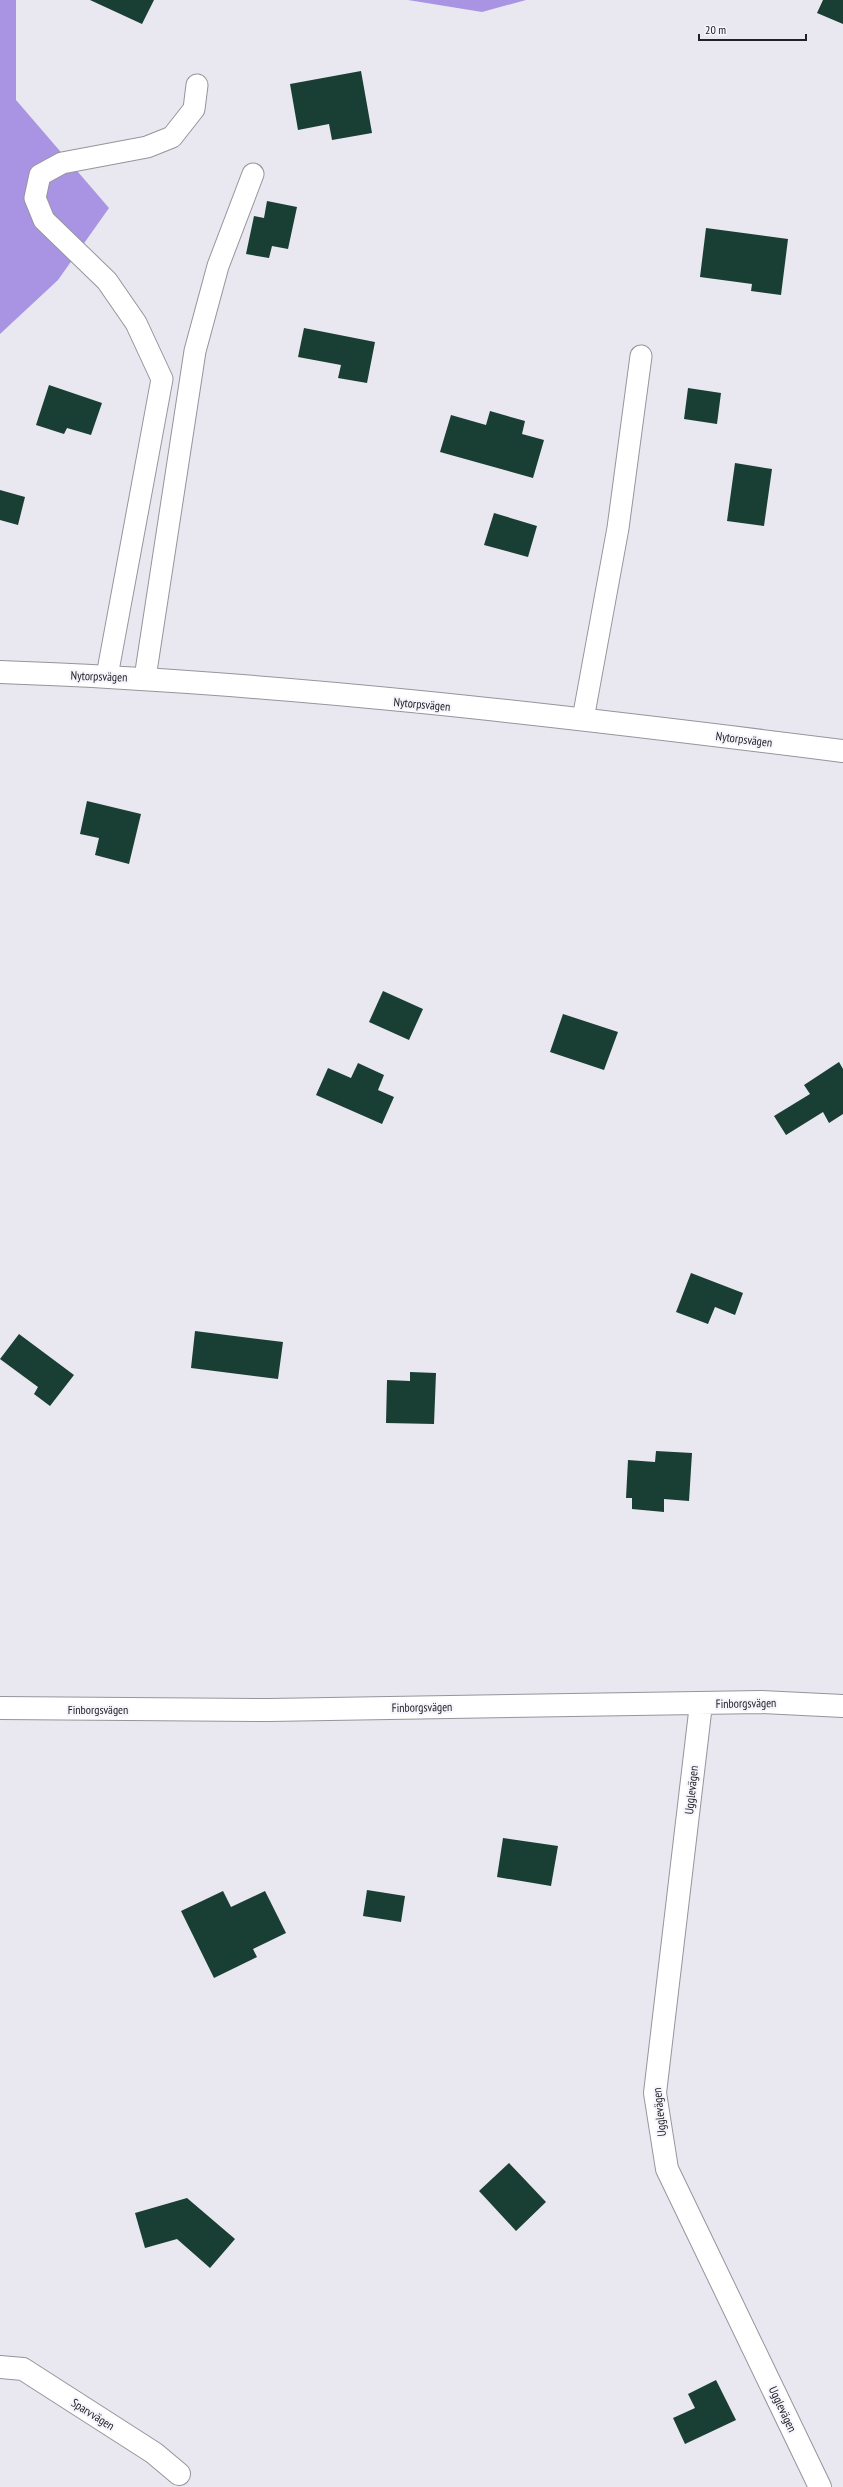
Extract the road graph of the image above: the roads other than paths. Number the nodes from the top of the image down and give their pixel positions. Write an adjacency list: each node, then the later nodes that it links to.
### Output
1 (197, 85): 5 (lane)
2 (253, 174): 6 (lane)
3 (641, 356): 7 (lane)
4 (0, 672): 5 (street, Nytorpsvägen)
5 (107, 676): 6 (street, Nytorpsvägen)
6 (145, 678): 7 (street, Nytorpsvägen)
7 (583, 719): 8 (street, Nytorpsvägen)
8 (843, 751)
9 (701, 1704): 10 (street, Finborgsvägen); 11 (street, Finborgsvägen); 14 (street, Ugglevägen)
10 (843, 1706)
11 (0, 1708)
12 (0, 2367): 13 (street, Sparvvägen)
13 (179, 2474)
14 (820, 2487)

